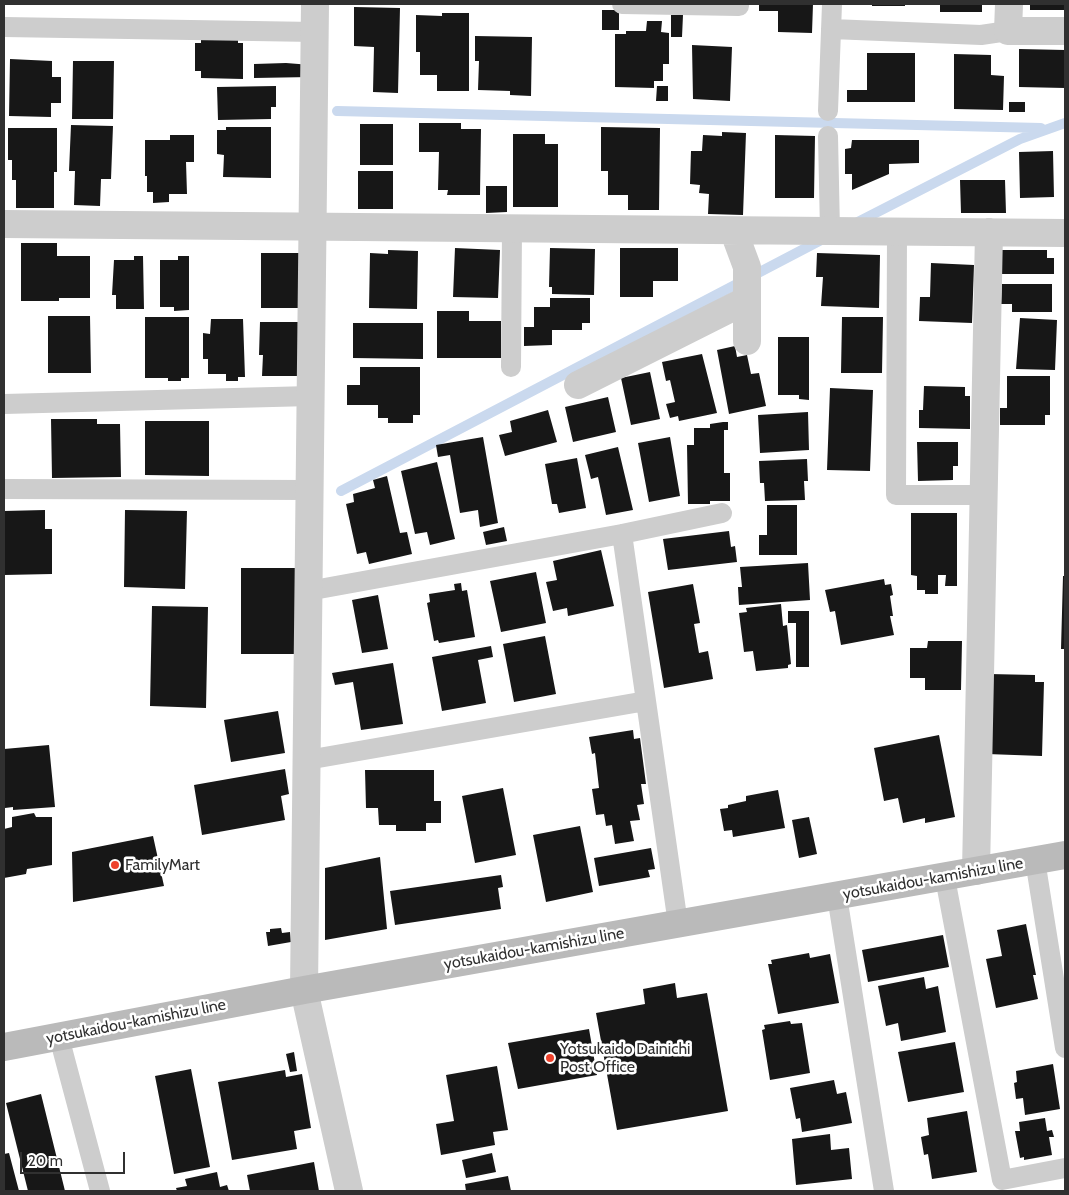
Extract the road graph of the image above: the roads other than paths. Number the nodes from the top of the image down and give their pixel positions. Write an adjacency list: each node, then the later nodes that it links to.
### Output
1 (315, 4): 10 (street)
2 (622, 4): 3 (lane)
3 (740, 4)
4 (832, 4): 7 (lane)
5 (1009, 4): 8 (street)
6 (4, 27): 10 (lane)
7 (831, 29): 8 (lane); 11 (lane)
8 (1008, 31): 9 (street)
9 (1065, 31)
10 (315, 32): 14 (street)
11 (828, 111)
12 (828, 136): 16 (lane)
13 (4, 224): 14 (street)
14 (312, 227): 15 (street); 25 (street)
15 (512, 229): 17 (street); 23 (lane)
16 (830, 231): 17 (street); 18 (street)
17 (734, 232): 21 (street)
18 (897, 232): 19 (street); 29 (lane)
19 (989, 232): 20 (street); 29 (street)
20 (1065, 233)
21 (748, 300): 22 (street); 24 (street)
22 (747, 341)
23 (511, 367)
24 (578, 385)
25 (311, 396): 26 (lane); 28 (street)
26 (4, 404)
27 (4, 489): 28 (lane)
28 (310, 490): 32 (street)
29 (984, 495): 37 (street)
30 (722, 514): 31 (lane)
31 (622, 534): 32 (lane); 33 (lane)
32 (308, 591): 34 (street)
33 (646, 701): 34 (lane); 40 (lane)
34 (307, 760): 41 (street)
35 (1065, 855): 36 (main road, yotsukaidou-kamishizu line)
36 (1036, 860): 37 (main road, yotsukaidou-kamishizu line); 44 (lane)
37 (976, 871): 38 (main road, yotsukaidou-kamishizu line)
38 (944, 878): 39 (main road, yotsukaidou-kamishizu line); 45 (lane)
39 (837, 896): 40 (main road, yotsukaidou-kamishizu line); 48 (lane)
40 (678, 924): 41 (main road, yotsukaidou-kamishizu line)
41 (304, 990): 42 (main road, yotsukaidou-kamishizu line); 47 (street)
42 (59, 1037): 43 (main road, yotsukaidou-kamishizu line); 46 (lane)
43 (4, 1047)
44 (1065, 1048)
45 (1065, 1168)
46 (100, 1191)
47 (349, 1191)
48 (884, 1191)

